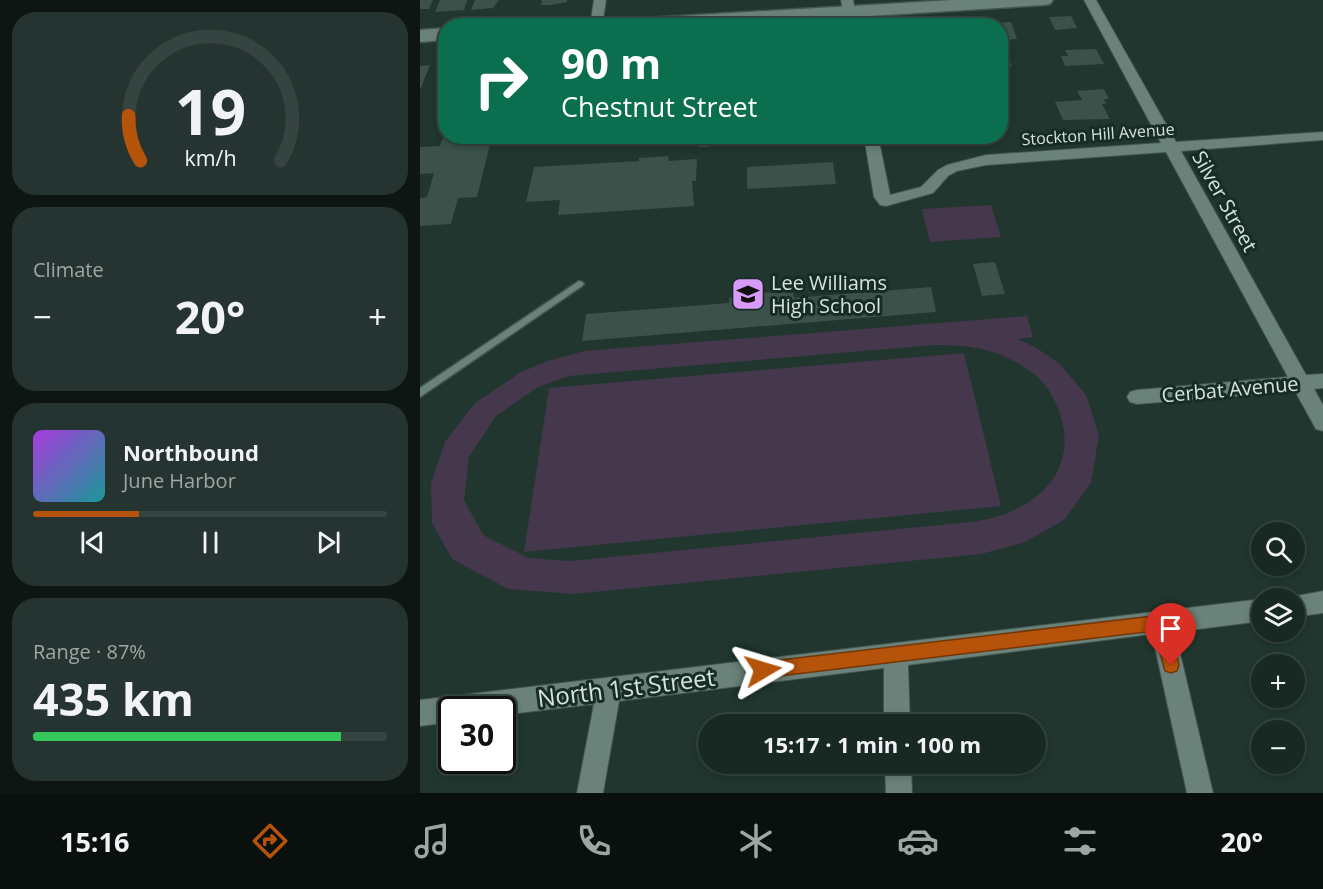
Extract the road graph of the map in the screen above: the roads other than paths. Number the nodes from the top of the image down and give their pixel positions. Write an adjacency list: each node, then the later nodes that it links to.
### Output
1 (600, 0): 5 (street)
2 (1044, 0): 4 (main road)
3 (1090, 0): 11 (street, Silver Street)
4 (849, 12): 6 (main road)
5 (598, 18)
6 (747, 18)
7 (438, 35): 8 (main road)
8 (420, 36)
9 (1323, 136): 11 (street, Stockton Hill Avenue)
10 (873, 144): 11 (street, Stockton Hill Avenue)
11 (1171, 147): 14 (street, Silver Street)
12 (579, 284): 15 (lane)
13 (1323, 381): 14 (street, Cerbat Avenue)
14 (1300, 382): 16 (street, Cerbat Avenue); 17 (street, Silver Street)
15 (420, 393)
16 (1137, 397)
17 (1323, 423)
18 (1323, 602): 19 (street)
19 (1305, 604)
20 (1251, 611): 21 (street, North 1st Street)
21 (1161, 622): 22 (street, North 1st Street); 29 (street)
22 (896, 654): 23 (street, North 1st Street); 25 (street)
23 (609, 689): 24 (street, North 1st Street); 27 (street)
24 (420, 712)
25 (897, 714)
26 (898, 774): 28 (street)
27 (590, 793)
28 (899, 793)
29 (1200, 793)

